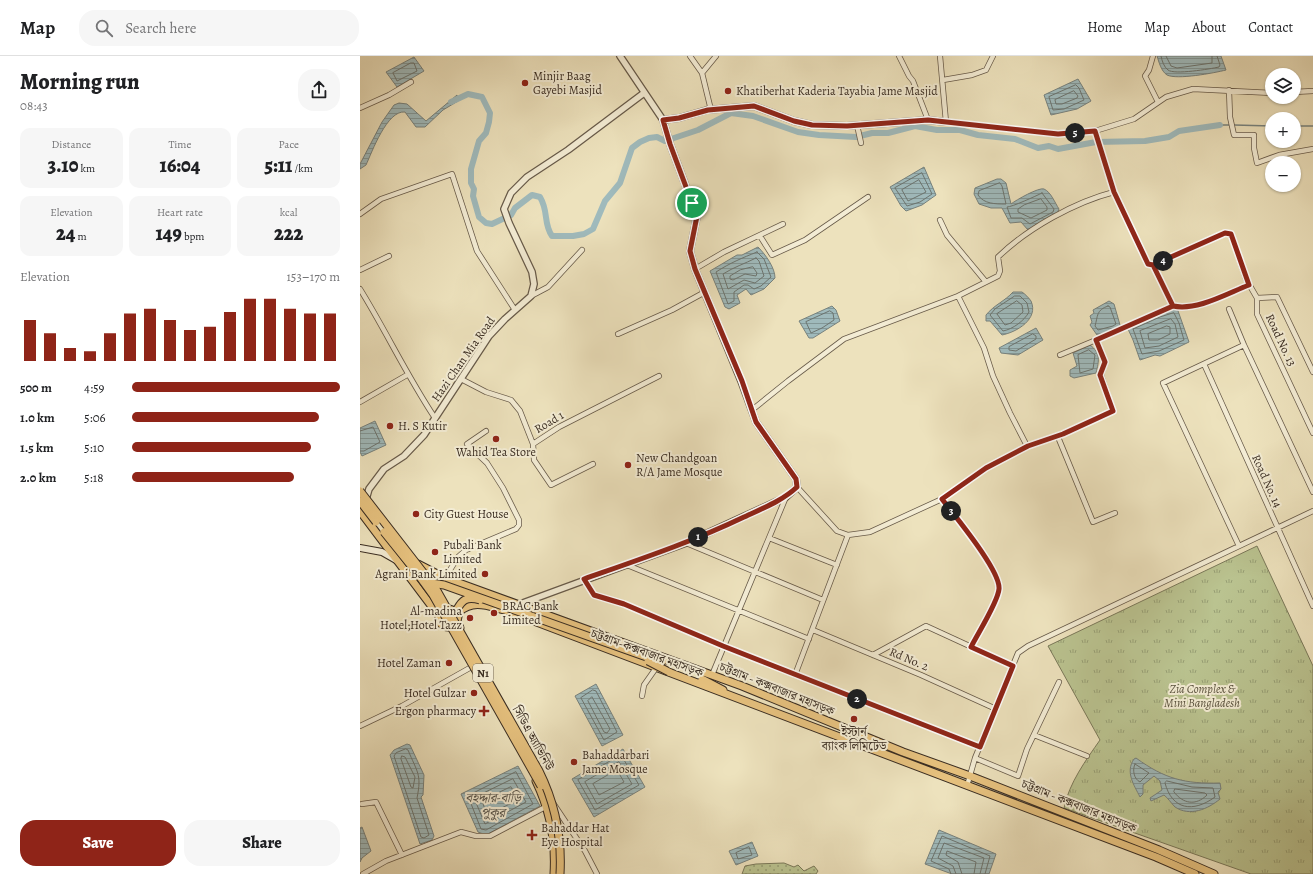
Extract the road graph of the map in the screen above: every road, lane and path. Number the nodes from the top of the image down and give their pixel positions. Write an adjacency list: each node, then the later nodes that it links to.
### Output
1 (620, 56): 15 (street)
2 (690, 56): 8 (street)
3 (716, 56): 8 (street)
4 (899, 56): 20 (street)
5 (940, 56): 9 (street)
6 (993, 56): 9 (street)
7 (1153, 56): 16 (street)
8 (702, 73): 18 (street)
9 (943, 80): 21 (street)
10 (411, 82): 17 (street)
11 (1230, 90): 13 (street); 16 (street); 25 (street)
12 (1313, 91): 14 (street)
13 (1265, 92)
14 (1301, 92)
15 (644, 93): 19 (street); 41 (street)
16 (1158, 102): 23 (street)
17 (360, 108)
18 (708, 110): 19 (street); 22 (street)
19 (663, 120): 35 (street)
20 (928, 120): 21 (street); 22 (street)
21 (946, 122): 23 (street)
22 (857, 125): 24 (street)
23 (1095, 131): 26 (street)
24 (861, 142)
25 (1313, 150)
26 (1114, 192): 34 (street); 37 (street)
27 (868, 197): 31 (street)
28 (360, 214): 46 (street)
29 (940, 220): 37 (street)
30 (783, 224): 31 (street)
31 (760, 236): 35 (street)
32 (582, 250): 41 (street)
33 (389, 256): 36 (street)
34 (1153, 265): 38 (street, Road No. 13); 44 (street)
35 (695, 269): 40 (street)
36 (360, 270)
37 (986, 282): 42 (street)
38 (1249, 285): 43 (street, Road No. 13); 44 (street)
39 (360, 289): 53 (street)
40 (705, 292): 47 (street); 57 (street)
41 (531, 296): 46 (street, Hazi Chan Mia Road)
42 (958, 296): 57 (street); 63 (street)
43 (1257, 298): 52 (street); 60 (street, Road No. 13)
44 (1173, 306): 48 (street)
45 (1229, 309): 49 (street)
46 (515, 310): 55 (street, Hazi Chan Mia Road)
47 (618, 334)
48 (1096, 340): 50 (street); 61 (street)
49 (1244, 345): 51 (street); 68 (street)
50 (1060, 355)
51 (1204, 364): 77 (street, Road No. 14); 81 (street)
52 (1313, 372)
53 (407, 375): 56 (street); 58 (street)
54 (660, 376): 62 (street, Road 1)
55 (461, 379): 58 (street, Hazi Chan Mia Road); 62 (street)
56 (360, 402)
57 (752, 410): 66 (street)
58 (435, 418): 69 (street, Hazi Chan Mia Road)
59 (486, 431): 88 (street)
60 (1313, 433)
61 (1058, 436): 63 (street); 76 (street)
62 (533, 444): 64 (street, Road 1)
63 (1028, 446): 71 (street)
64 (594, 464)
65 (360, 486): 69 (main road)
66 (797, 487): 70 (street); 78 (street)
67 (360, 491): 90 (main road, N1, bridge)
68 (1313, 492)
69 (367, 496): 73 (main road); 83 (main road)
70 (786, 497): 79 (street); 80 (street)
71 (942, 499): 78 (street); 102 (street)
72 (360, 501): 90 (main road, N1, bridge)
73 (360, 505)
74 (360, 511): 86 (main road)
75 (1313, 511): 77 (street)
76 (1116, 513)
77 (1277, 528): 81 (street); 93 (street, Road No. 14)
78 (848, 535): 85 (street)
79 (769, 538): 85 (street); 87 (street)
80 (686, 543): 84 (street); 87 (street)
81 (1238, 546): 106 (street)
82 (360, 548): 86 (main road)
83 (418, 564): 88 (main road, চট্টগ্রাম - কক্সবাজার মহাসড়ক); 94 (main road)
84 (627, 565): 89 (street); 95 (street)
85 (837, 565): 91 (street)
86 (401, 566): 96 (main road)
87 (754, 572): 91 (street); 95 (street)
88 (445, 578): 92 (main road, চট্টগ্রাম - কক্সবাজার মহাসড়ক)
89 (584, 579): 92 (street); 101 (street)
90 (429, 584): 97 (main road, N1, bridge); 104 (main road, bridge)
91 (823, 600): 99 (street)
92 (520, 604): 104 (main road, চট্টগ্রাম - কক্সবাজার মহাসড়ক)
93 (1313, 606)
94 (450, 609): 96 (main road); 97 (main road)
95 (738, 610): 100 (street); 101 (street)
96 (439, 616): 98 (main road, সিডিএ অ্যাভিনিউ)
97 (452, 619): 98 (main road); 105 (main road, সিডিএ অ্যাভিনিউ / N1); 107 (main road, চট্টগ্রাম-কক্সবাজার মহাসড়ক); 108 (main road, bridge); 130 (main road, N1, bridge); 131 (main road, N1, bridge)
98 (448, 628): 105 (main road, সিডিএ অ্যাভিনিউ / N1)
99 (813, 630): 100 (street); 103 (street, Rd No. 2)
100 (809, 639): 110 (street)
101 (723, 646): 109 (street); 110 (street)
102 (971, 647): 103 (street); 106 (street)
103 (873, 655): 115 (street, Rd No. 2)
104 (671, 660): 109 (main road, চট্টগ্রাম - কক্সবাজার মহাসড়ক)
105 (475, 664): 116 (street); 123 (main road, সিডিএ অ্যাভিনিউ / N1); 125 (main road, সিডিএ অ্যাভিনিউ / N1)
106 (1013, 666): 115 (street)
107 (656, 668): 108 (main road, চট্টগ্রাম-কক্সবাজার মহাসড়ক); 113 (street)
108 (669, 672): 114 (main road, চট্টগ্রাম-কক্সবাজার মহাসড়ক)
109 (712, 675): 112 (main road, চট্টগ্রাম - কক্সবাজার মহাসড়ক)
110 (795, 675): 118 (street)
111 (1059, 682): 117 (street)
112 (738, 685): 114 (main road); 121 (main road, চট্টগ্রাম - কক্সবাজার মহাসড়ক)
113 (642, 696)
114 (735, 697): 122 (main road, চট্টগ্রাম-কক্সবাজার মহাসড়ক)
115 (996, 709): 118 (street)
116 (360, 726)
117 (1034, 735): 119 (street); 120 (street)
118 (980, 747): 120 (street)
119 (1086, 756)
120 (975, 758): 121 (street)
121 (970, 776): 122 (street); 127 (main road, চট্টগ্রাম - কক্সবাজার মহাসড়ক)
122 (967, 786): 128 (main road, চট্টগ্রাম-কক্সবাজার মহাসড়ক)
123 (554, 803): 125 (street); 131 (main road, সিডিএ অ্যাভিনিউ / N1); 132 (street)
124 (362, 804): 126 (street)
125 (546, 806): 126 (street); 130 (main road, সিডিএ অ্যাভিনিউ / N1)
126 (401, 855): 129 (street)
127 (1193, 864): 128 (street); 133 (main road, চট্টগ্রাম - কক্সবাজার মহাসড়ক)
128 (1191, 873)
129 (364, 874)
130 (555, 874)
131 (561, 874)
132 (597, 874)
133 (1214, 874)

